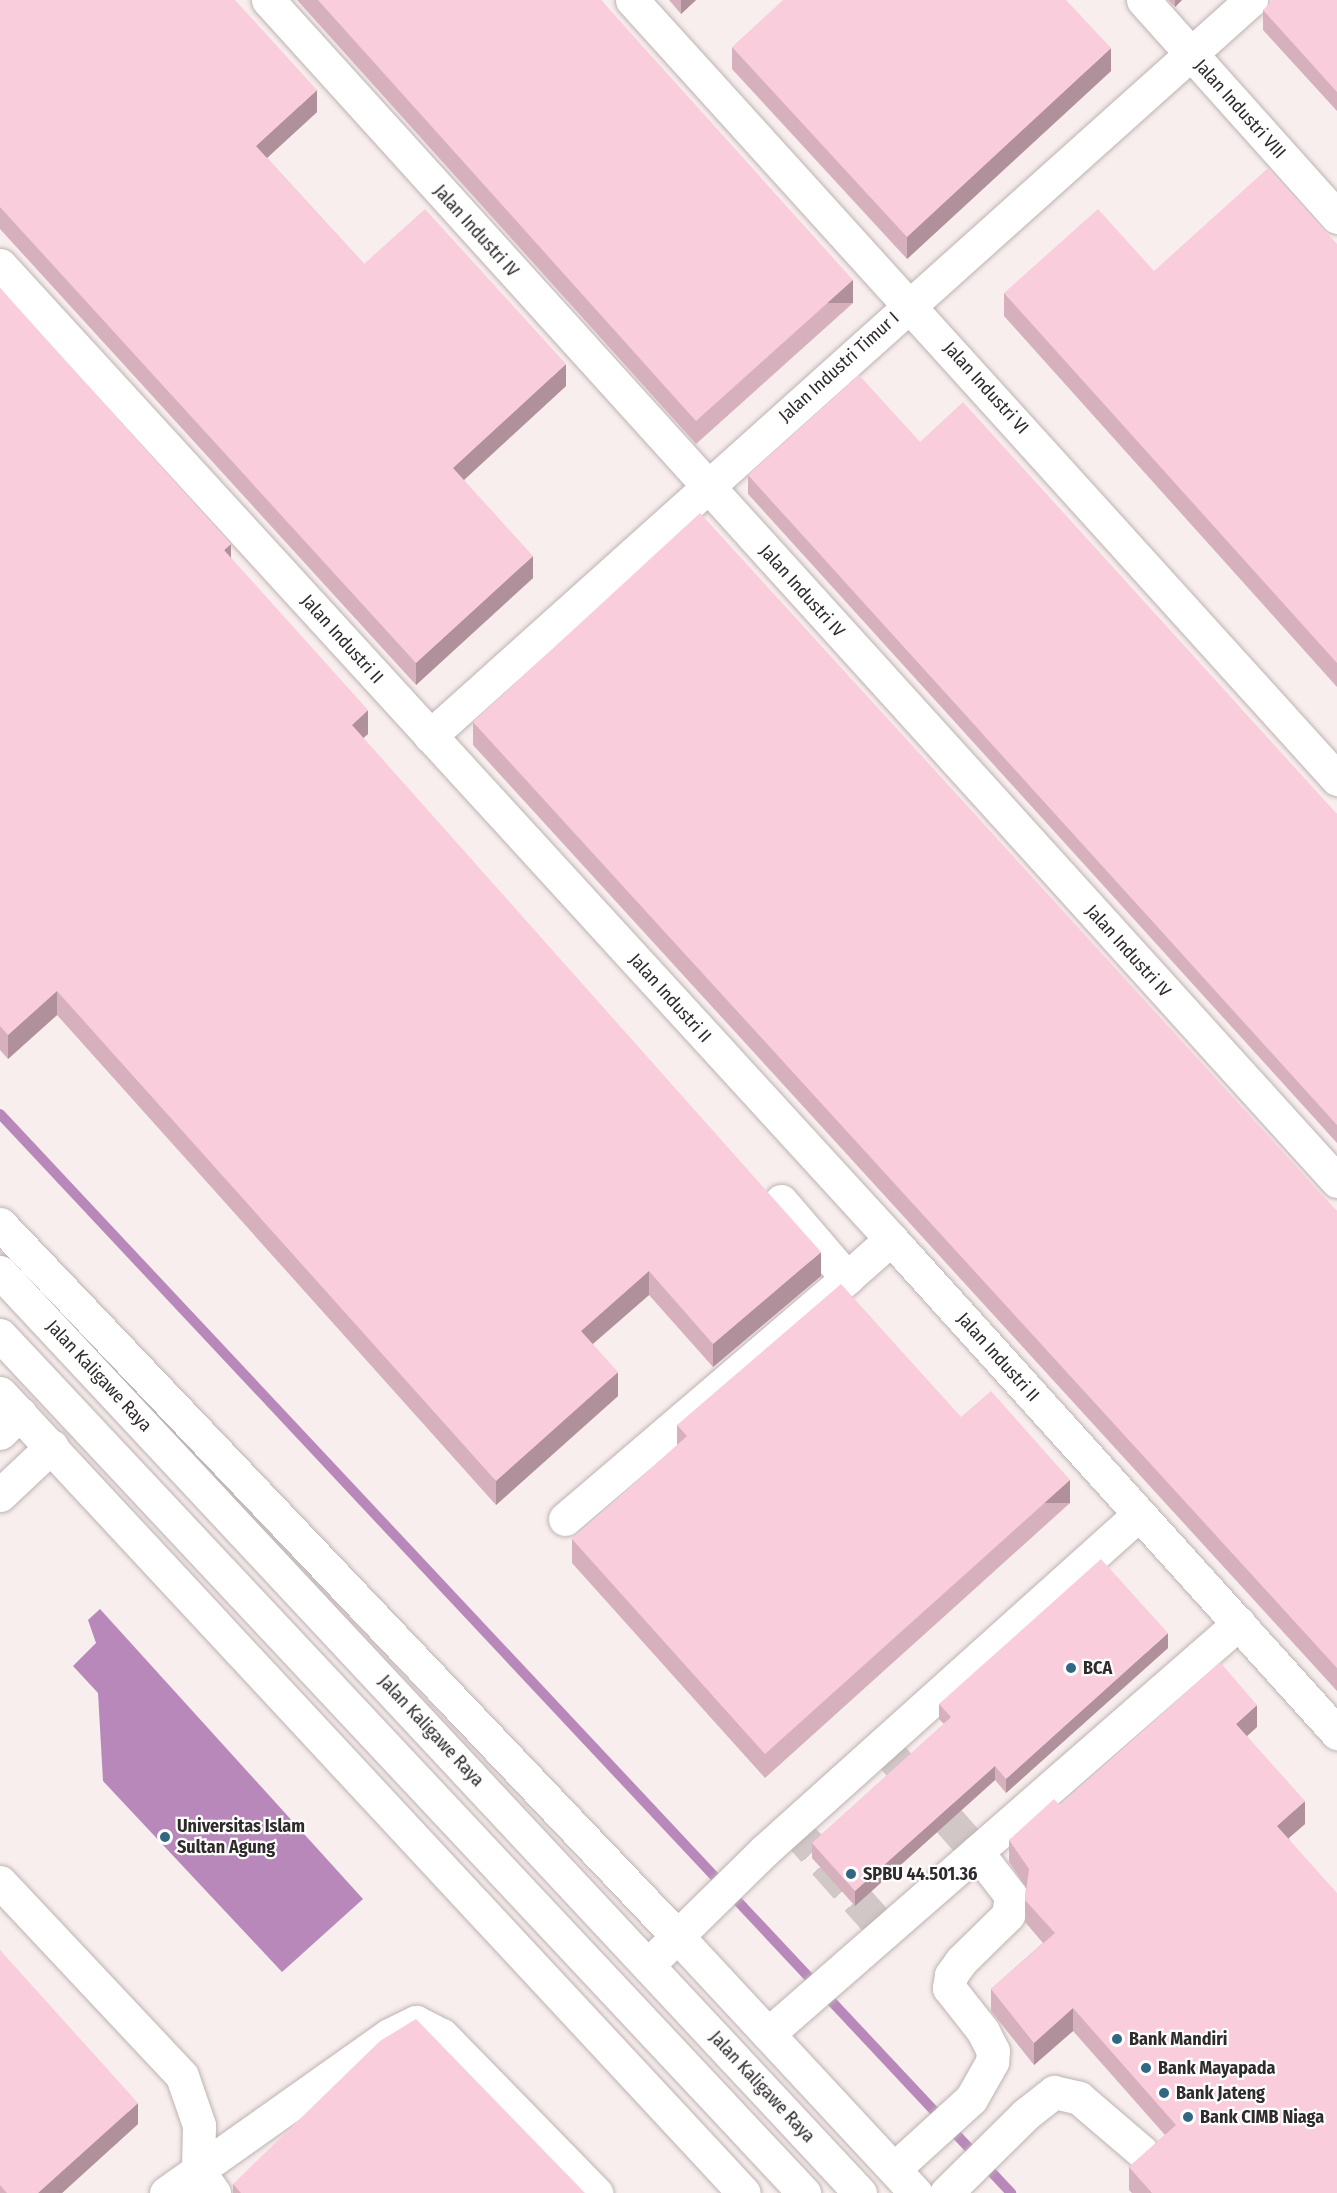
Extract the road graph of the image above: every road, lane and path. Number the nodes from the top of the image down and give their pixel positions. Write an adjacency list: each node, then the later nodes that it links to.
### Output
1 (268, 0): 9 (main road, Jalan Industri IV)
2 (632, 0): 8 (main road, Jalan Industri VI)
3 (1143, 0): 5 (main road, Jalan Industri VIII)
4 (1251, 0): 5 (main road, Jalan Industri Timur I)
5 (1191, 54): 6 (main road, Jalan Industri VIII); 8 (main road, Jalan Industri Timur I)
6 (1337, 217)
7 (0, 265): 10 (main road, Jalan Industri II)
8 (910, 304): 9 (main road, Jalan Industri Timur I); 11 (main road, Jalan Industri VI)
9 (706, 486): 10 (main road, Jalan Industri Timur I); 12 (main road, Jalan Industri IV)
10 (430, 736): 15 (main road, Jalan Industri II)
11 (1337, 779)
12 (1337, 1181)
13 (781, 1202): 17 (main road)
14 (0, 1224): 32 (main road)
15 (891, 1239): 17 (main road); 26 (main road, Jalan Industri II)
16 (0, 1272): 19 (main road, Jalan Kaligawe Raya)
17 (847, 1278): 27 (main road)
18 (0, 1335): 20 (main road)
19 (78, 1353): 20 (main road); 21 (main road, Jalan Kaligawe Raya)
20 (47, 1385): 22 (main road); 23 (main road)
21 (109, 1386): 23 (main road); 33 (main road, Jalan Kaligawe Raya)
22 (7, 1413): 24 (main road)
23 (78, 1417): 24 (main road); 41 (main road)
24 (52, 1446): 25 (main road); 40 (main road)
25 (0, 1495)
26 (1139, 1514): 28 (main road, Jalan Industri II); 32 (main road)
27 (565, 1519)
28 (1239, 1623): 29 (main road, Jalan Industri II); 30 (main road)
29 (1337, 1733)
30 (977, 1852): 34 (main road); 36 (main road)
31 (0, 1882): 37 (main road)
32 (686, 1928): 33 (main road); 34 (main road)
33 (648, 1965): 42 (main road, Jalan Kaligawe Raya)
34 (779, 2025): 36 (main road)
35 (1142, 2151): 44 (main road)
36 (894, 2169): 43 (main road)
37 (206, 2181): 38 (main road); 39 (main road)
38 (166, 2193)
39 (596, 2193)
40 (744, 2193)
41 (804, 2193)
42 (860, 2193)
43 (916, 2193)
44 (946, 2193)

